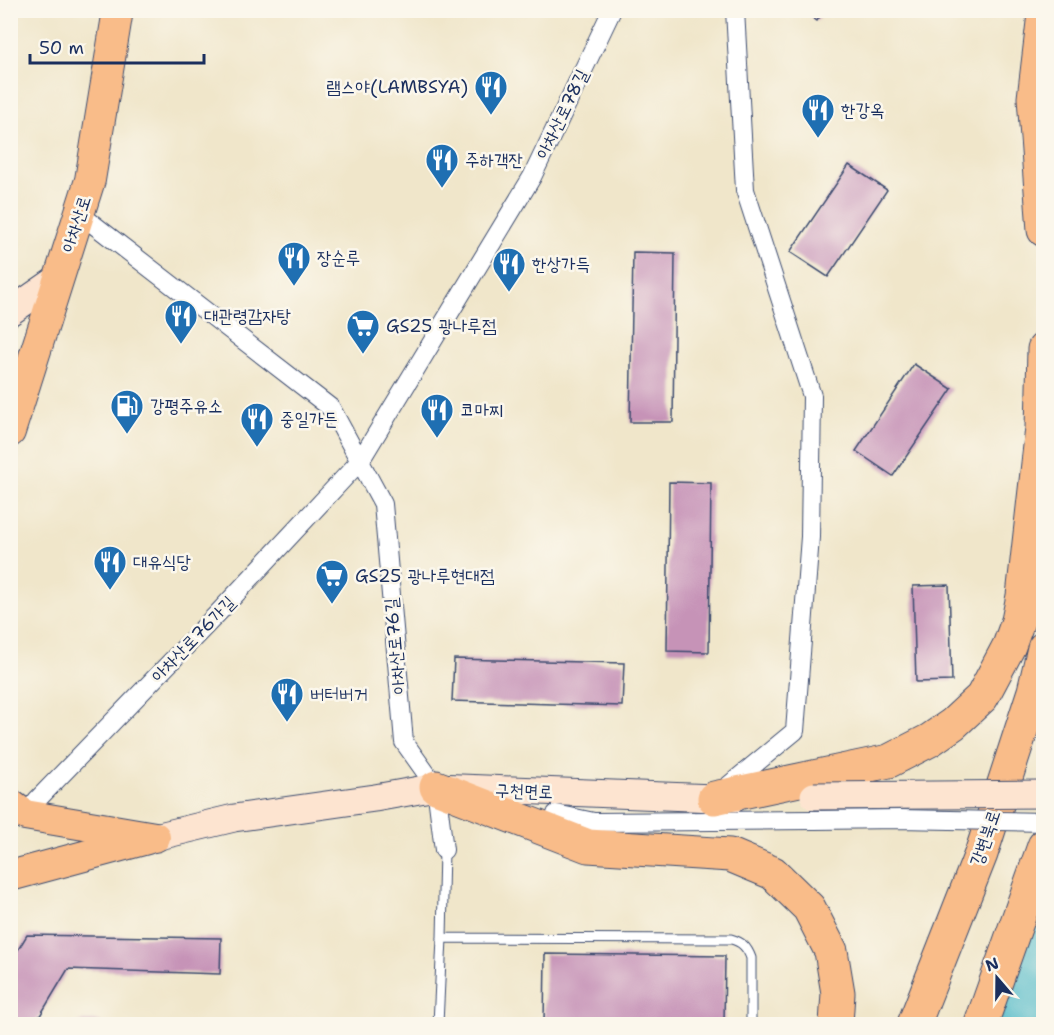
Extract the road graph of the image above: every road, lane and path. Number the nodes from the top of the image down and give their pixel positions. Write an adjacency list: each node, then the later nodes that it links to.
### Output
1 (118, 10): 5 (main road, 아차산로)
2 (612, 10): 11 (street, 아차산로78길)
3 (735, 10): 15 (street)
4 (1044, 14): 6 (highway)
5 (80, 214): 7 (main road, 아차산로); 11 (street, 아차산로76길)
6 (1044, 230)
7 (59, 278): 8 (main road); 10 (main road, 아차산로)
8 (10, 312)
9 (1044, 349): 15 (highway)
10 (10, 432)
11 (360, 461): 13 (street, 아차산로76길); 17 (street, 아차산로76가길)
12 (1044, 648): 29 (highway, 강변북로, bridge)
13 (436, 787): 15 (main road, 구천면로); 20 (main road, 구천면로); 22 (street, 아차산로76길); 28 (highway)
14 (1044, 794): 16 (main road, 구천면로, bridge)
15 (714, 798): 16 (main road, 구천면로)
16 (814, 808): 18 (street); 19 (street, bridge)
17 (18, 809): 20 (main road)
18 (556, 814)
19 (1044, 822)
20 (155, 837): 23 (main road, 구천면로); 24 (main road)
21 (1044, 846): 30 (highway)
22 (444, 850): 25 (lane, 아차산로76길)
23 (10, 861)
24 (10, 876)
25 (442, 938): 26 (lane, 아차산로76길); 27 (lane)
26 (438, 1024)
27 (752, 1024)
28 (836, 1024)
29 (914, 1024)
30 (981, 1024)

